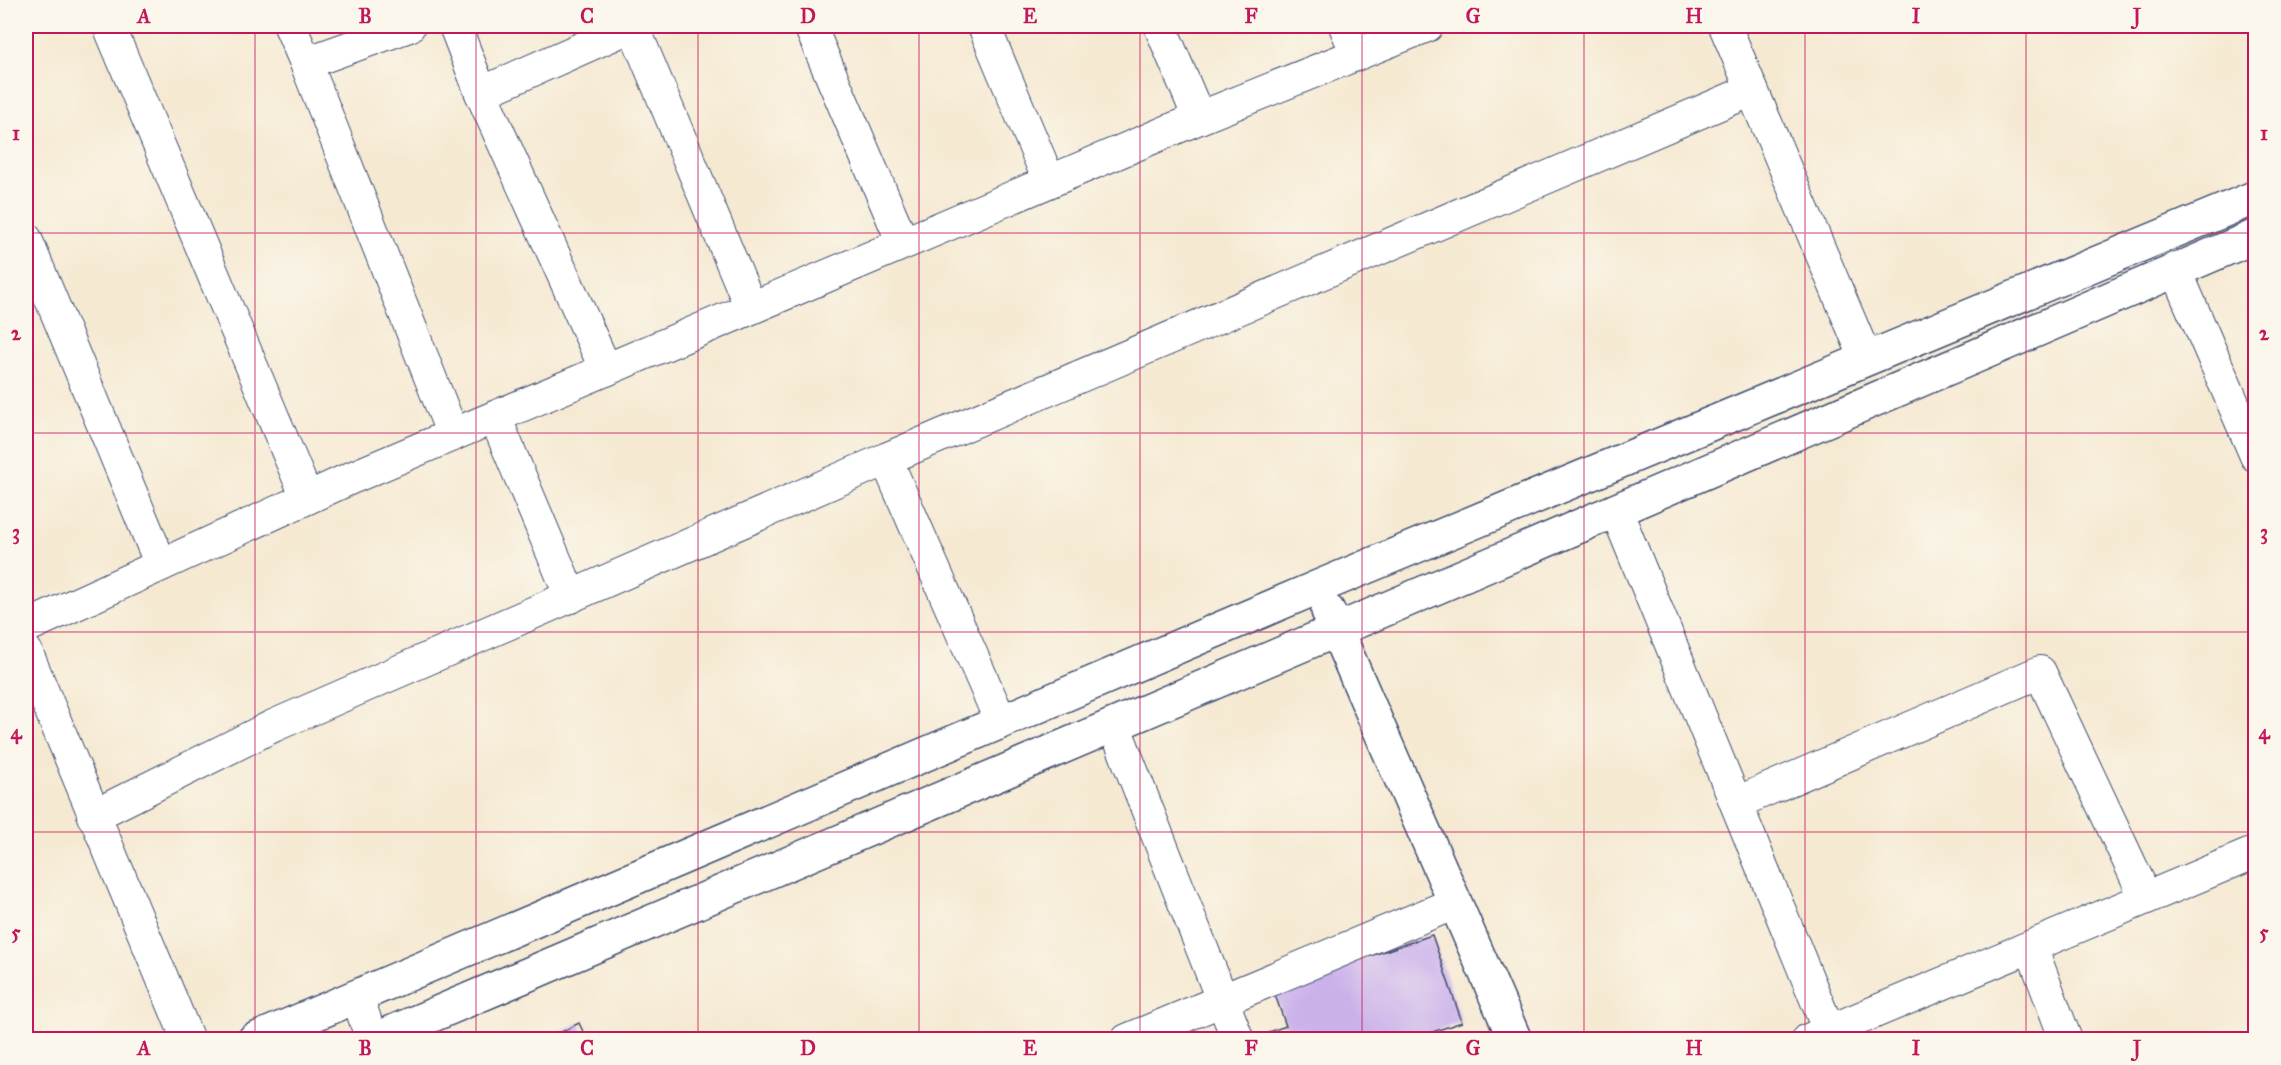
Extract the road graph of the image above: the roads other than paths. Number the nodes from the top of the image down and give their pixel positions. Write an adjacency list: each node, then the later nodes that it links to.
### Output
1 (109, 26): 30 (street)
2 (290, 26): 13 (street)
3 (409, 26): 13 (street)
4 (454, 26): 15 (street)
5 (633, 26): 15 (street); 23 (street)
6 (810, 26): 21 (street)
7 (984, 26): 17 (street)
8 (1160, 26): 16 (street)
9 (1345, 26): 12 (street)
10 (1427, 26): 12 (street)
11 (1725, 26): 14 (street)
12 (1357, 54): 16 (street)
13 (306, 63): 27 (street)
14 (1752, 90): 24 (street); 29 (street)
15 (481, 93): 25 (street)
16 (1199, 118): 17 (street)
17 (1049, 181): 21 (street)
18 (2256, 197): 24 (street)
19 (2256, 236): 22 (street)
20 (26, 239): 32 (street)
21 (903, 243): 23 (street)
22 (2175, 270): 28 (street); 31 (street)
23 (751, 308): 25 (street)
24 (1866, 359): 33 (street)
25 (606, 370): 26 (street)
26 (495, 417): 27 (street); 34 (street)
27 (453, 435): 30 (street)
28 (2256, 456)
29 (886, 459): 34 (street); 38 (street)
30 (307, 498): 32 (street)
31 (1616, 510): 36 (street); 40 (street)
32 (161, 565): 35 (street)
33 (1318, 587): 36 (street); 38 (street)
34 (571, 597): 41 (street)
35 (26, 627)
36 (1337, 630): 39 (street); 44 (street)
37 (26, 651): 41 (street)
38 (1001, 722): 46 (street)
39 (1114, 724): 47 (street); 51 (street)
40 (1736, 803): 43 (street); 48 (street)
41 (93, 816): 49 (street)
42 (2256, 852): 43 (street)
43 (2146, 898): 45 (street)
44 (1455, 903): 47 (street); 54 (street)
45 (2031, 946): 48 (street); 55 (street)
46 (357, 996): 50 (street); 51 (street)
47 (1222, 1000): 52 (street); 53 (street)
48 (1818, 1035)
49 (188, 1040)
50 (254, 1040)
51 (373, 1040)
52 (1127, 1040)
53 (1238, 1040)
54 (1515, 1040)
55 (2066, 1040)

